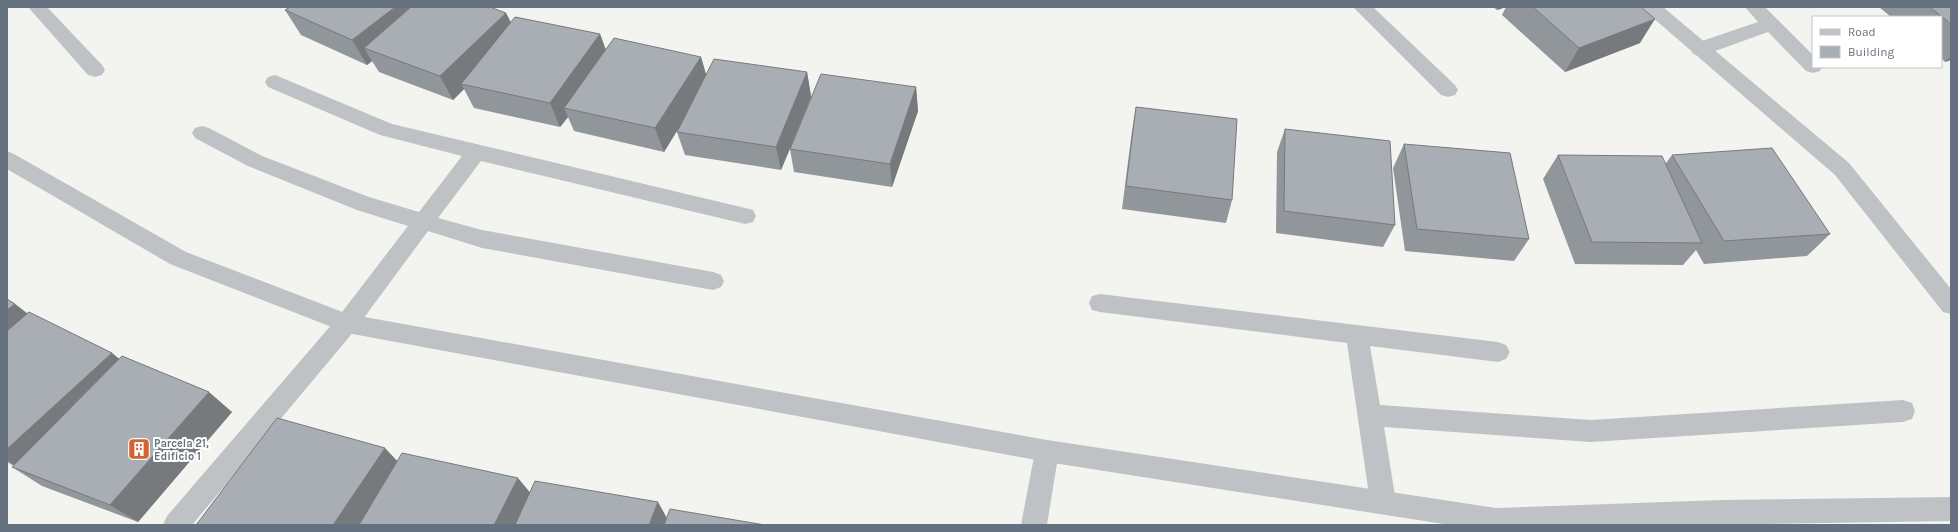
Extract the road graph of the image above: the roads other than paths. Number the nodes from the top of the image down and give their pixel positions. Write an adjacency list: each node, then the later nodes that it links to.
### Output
1 (37, 7): 8 (street)
2 (1362, 7): 10 (street)
3 (1651, 7): 6 (street)
4 (1754, 7): 5 (street)
5 (1771, 24): 6 (street); 7 (street)
6 (1700, 49): 18 (street)
7 (1812, 65)
8 (95, 70)
9 (275, 82): 12 (street)
10 (1448, 90)
11 (202, 133): 15 (street)
12 (476, 152): 14 (street); 15 (street)
13 (7, 159): 19 (street)
14 (745, 216)
15 (423, 221): 16 (street); 19 (street)
16 (713, 281)
17 (1100, 303): 20 (street)
18 (1951, 305)
19 (347, 322): 24 (street); 28 (street)
20 (1357, 334): 21 (street); 23 (street)
21 (1498, 352)
22 (1902, 411): 23 (street)
23 (1370, 415): 25 (street)
24 (1047, 451): 25 (street); 29 (street)
25 (1383, 502): 27 (street)
26 (1951, 508): 27 (street)
27 (1498, 522)
28 (176, 525)
29 (1034, 525)

